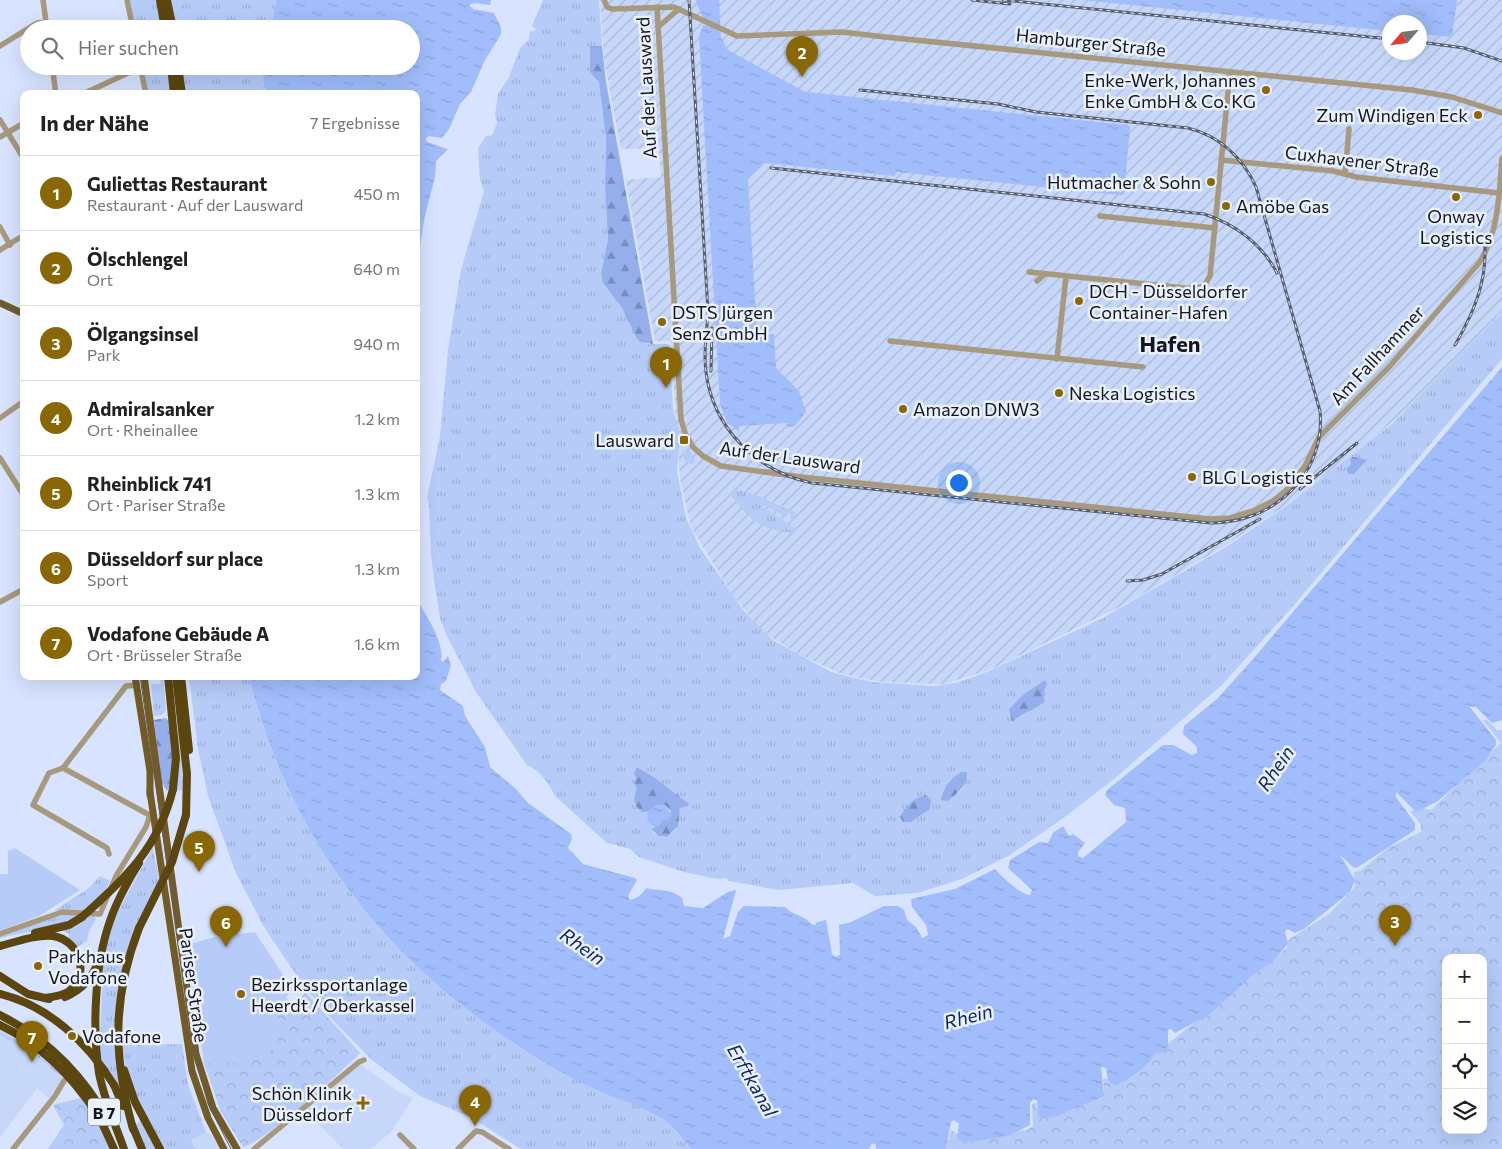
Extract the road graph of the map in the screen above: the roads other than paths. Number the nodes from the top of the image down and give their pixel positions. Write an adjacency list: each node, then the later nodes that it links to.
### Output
1 (43, 0): 8 (street)
2 (127, 0): 9 (street)
3 (160, 0): 10 (highway)
4 (167, 0): 11 (highway)
5 (604, 0): 6 (street, Hamburger Straße)
6 (657, 7): 7 (street, Hamburger Straße); 12 (street, Auf der Lausward)
7 (679, 9): 12 (street); 15 (street, Hamburger Straße)
8 (46, 20)
9 (131, 20)
10 (163, 20)
11 (170, 20)
12 (658, 27): 56 (street, Auf der Lausward)
13 (20, 34): 14 (street)
14 (0, 46)
15 (1230, 72): 26 (street, Hamburger Straße); 34 (street)
16 (53, 75): 21 (street)
17 (124, 75): 22 (street)
18 (142, 75): 23 (street)
19 (172, 75): 24 (highway)
20 (179, 75): 25 (highway)
21 (55, 90)
22 (92, 90)
23 (145, 90)
24 (174, 90)
25 (181, 90)
26 (1502, 112)
27 (0, 120): 30 (street)
28 (20, 125): 30 (street)
29 (1349, 129): 35 (street)
30 (7, 132): 31 (street); 32 (street)
31 (0, 137)
32 (20, 153)
33 (1502, 158): 36 (street, Am Fallhammer)
34 (1221, 160): 35 (street, Cuxhavener Straße); 39 (street)
35 (1345, 174): 36 (street, Cuxhavener Straße)
36 (1499, 193): 56 (street, Am Fallhammer)
37 (1100, 216): 39 (street)
38 (0, 227): 41 (street)
39 (1215, 228): 45 (street)
40 (20, 239): 41 (street)
41 (10, 245): 42 (street)
42 (0, 250)
43 (1029, 272): 44 (street)
44 (1045, 274): 45 (street); 46 (street)
45 (1066, 276): 50 (street)
46 (1037, 281)
47 (0, 303): 48 (main road)
48 (20, 312)
49 (890, 342): 50 (street)
50 (1057, 359): 51 (street)
51 (1142, 367)
52 (20, 405): 53 (street)
53 (0, 418)
54 (0, 458): 55 (street)
55 (20, 490)
56 (1210, 519)
57 (20, 591): 58 (street)
58 (0, 602)
59 (136, 680): 65 (main road, Pariser Straße)
60 (141, 680): 65 (main road)
61 (144, 680): 73 (main road, Pariser Straße)
62 (168, 680): 72 (highway, bridge)
63 (176, 680): 68 (highway)
64 (181, 680): 68 (highway)
65 (137, 684): 66 (street); 67 (main road, Pariser Straße)
66 (63, 768): 69 (street); 71 (street)
67 (150, 792): 69 (main road, Pariser Straße); 69 (main road, Pariser Straße)
68 (187, 812): 83 (highway, bridge)
69 (150, 815): 70 (main road, Pariser Straße); 74 (street)
70 (164, 853): 73 (main road, Pariser Straße); 95 (main road, Pariser Straße)
71 (109, 854)
72 (140, 861): 75 (highway); 76 (highway, bridge)
73 (172, 875): 96 (main road, Pariser Straße)
74 (0, 934)
75 (104, 940): 80 (highway); 92 (highway)
76 (0, 941)
77 (0, 946): 80 (highway)
78 (0, 976): 80 (highway)
79 (0, 994): 88 (highway, B 7, bridge)
80 (45, 998)
81 (0, 1015): 85 (highway, B 7)
82 (0, 1025): 87 (highway)
83 (118, 1032): 88 (highway); 94 (highway)
84 (364, 1060): 97 (street)
85 (80, 1077): 87 (highway); 92 (highway, B 7)
86 (64, 1081): 90 (street)
87 (97, 1114): 91 (highway)
88 (134, 1129): 93 (highway, B 7)
89 (400, 1135): 98 (street)
90 (13, 1149)
91 (114, 1149)
92 (124, 1149)
93 (142, 1149)
94 (160, 1149)
95 (224, 1149)
96 (237, 1149)
97 (254, 1149)
98 (414, 1149)
99 (458, 1149): 100 (street)
100 (509, 1149)

